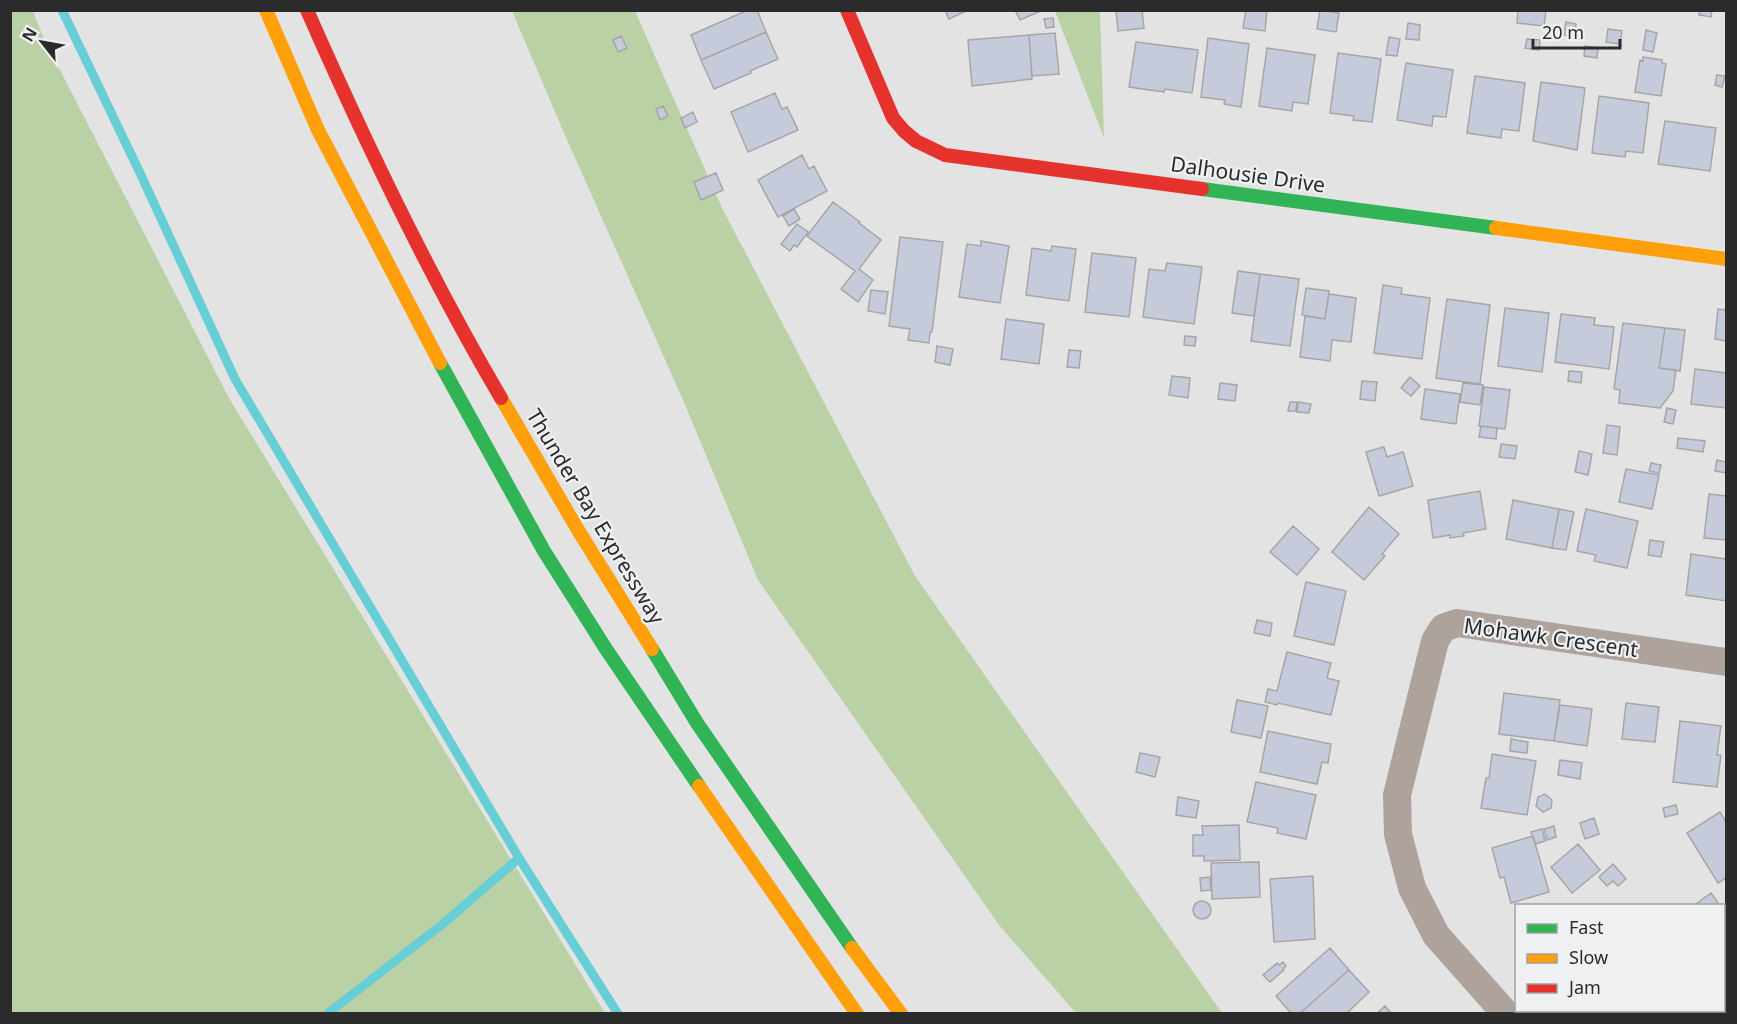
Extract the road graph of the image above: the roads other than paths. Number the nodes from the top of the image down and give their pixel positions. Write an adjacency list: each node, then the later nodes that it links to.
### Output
1 (266, 10): 6 (main road)
2 (307, 10): 7 (main road, Thunder Bay Expressway)
3 (847, 10): 4 (main road, Dalhousie Drive)
4 (1726, 259)
5 (1726, 662): 8 (street, Mohawk Crescent)
6 (857, 1014)
7 (901, 1014)
8 (1506, 1014)

